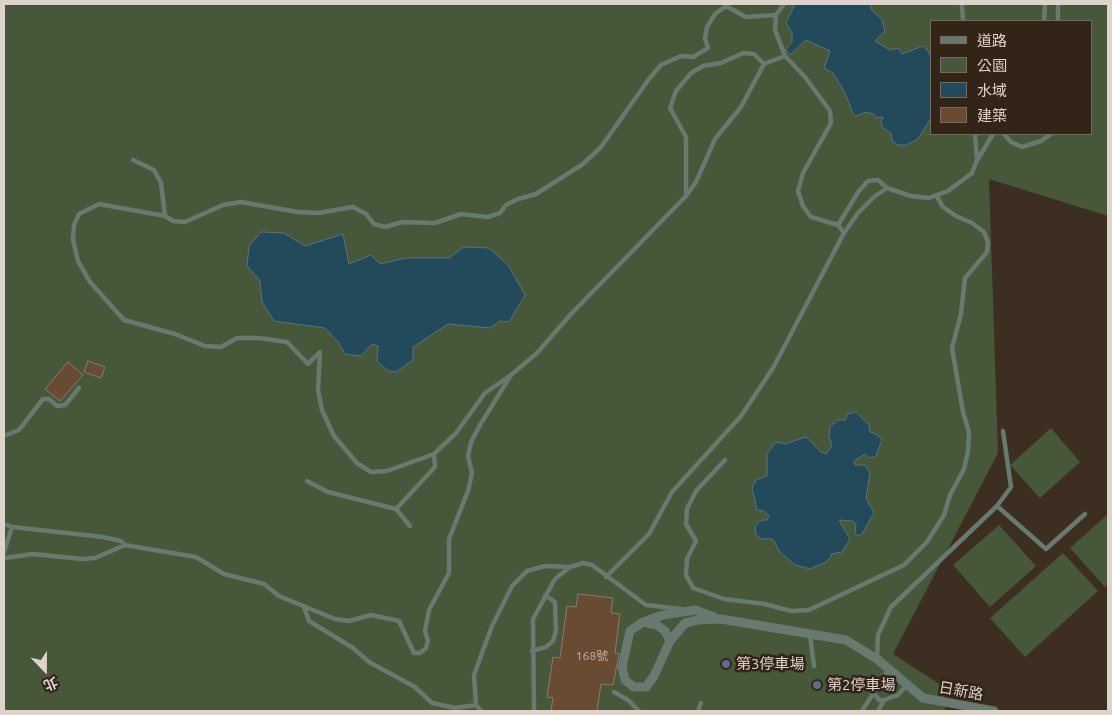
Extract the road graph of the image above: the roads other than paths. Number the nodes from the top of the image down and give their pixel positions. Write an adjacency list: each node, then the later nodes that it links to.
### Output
1 (784, 4): 5 (lane)
2 (962, 4): 6 (lane)
3 (1045, 4): 7 (lane)
4 (1058, 4): 8 (lane)
5 (776, 15): 9 (lane); 20 (lane)
6 (963, 20)
7 (1044, 20)
8 (1058, 20)
9 (785, 56): 10 (lane); 21 (lane)
10 (764, 64): 19 (lane); 19 (lane)
11 (975, 135): 16 (lane)
12 (991, 135): 16 (lane)
13 (1005, 135): 14 (lane)
14 (1050, 135)
15 (133, 160): 20 (lane)
16 (977, 160): 18 (lane)
17 (887, 188): 18 (lane); 21 (lane); 22 (lane)
18 (936, 195): 28 (lane)
19 (686, 196): 23 (lane)
20 (166, 216): 27 (lane)
21 (838, 225): 22 (lane)
22 (844, 233): 40 (lane)
23 (511, 375): 27 (lane); 42 (lane)
24 (79, 388): 26 (lane)
25 (1003, 431): 30 (lane)
26 (4, 436)
27 (434, 454): 31 (lane)
28 (725, 460)
29 (307, 481): 31 (lane)
30 (996, 506): 32 (lane); 49 (lane)
31 (396, 509): 34 (lane)
32 (1085, 514)
33 (4, 524): 35 (lane)
34 (410, 526)
35 (12, 527): 36 (lane); 37 (lane)
36 (125, 545): 38 (lane); 42 (lane)
37 (4, 552)
38 (4, 558)
39 (570, 567): 40 (lane); 41 (lane); 57 (lane)
40 (606, 577): 43 (lane)
41 (545, 595): 48 (lane); 48 (lane)
42 (304, 607): 57 (lane)
43 (695, 610): 44 (street); 45 (street)
44 (721, 619): 46 (street); 47 (street)
45 (644, 622): 47 (street); 47 (street)
46 (810, 634): 49 (street); 50 (lane)
47 (670, 641)
48 (532, 651): 59 (lane)
49 (876, 659): 51 (street)
50 (814, 666)
51 (888, 670): 52 (street); 54 (lane)
52 (907, 685): 55 (lane); 64 (street, 日新路)
53 (614, 692): 60 (lane)
54 (874, 693): 55 (lane); 62 (lane)
55 (884, 700): 63 (lane)
56 (701, 703): 61 (lane)
57 (476, 705): 58 (lane)
58 (481, 711)
59 (534, 711)
60 (639, 711)
61 (698, 711)
62 (862, 711)
63 (878, 711)
64 (994, 711)

